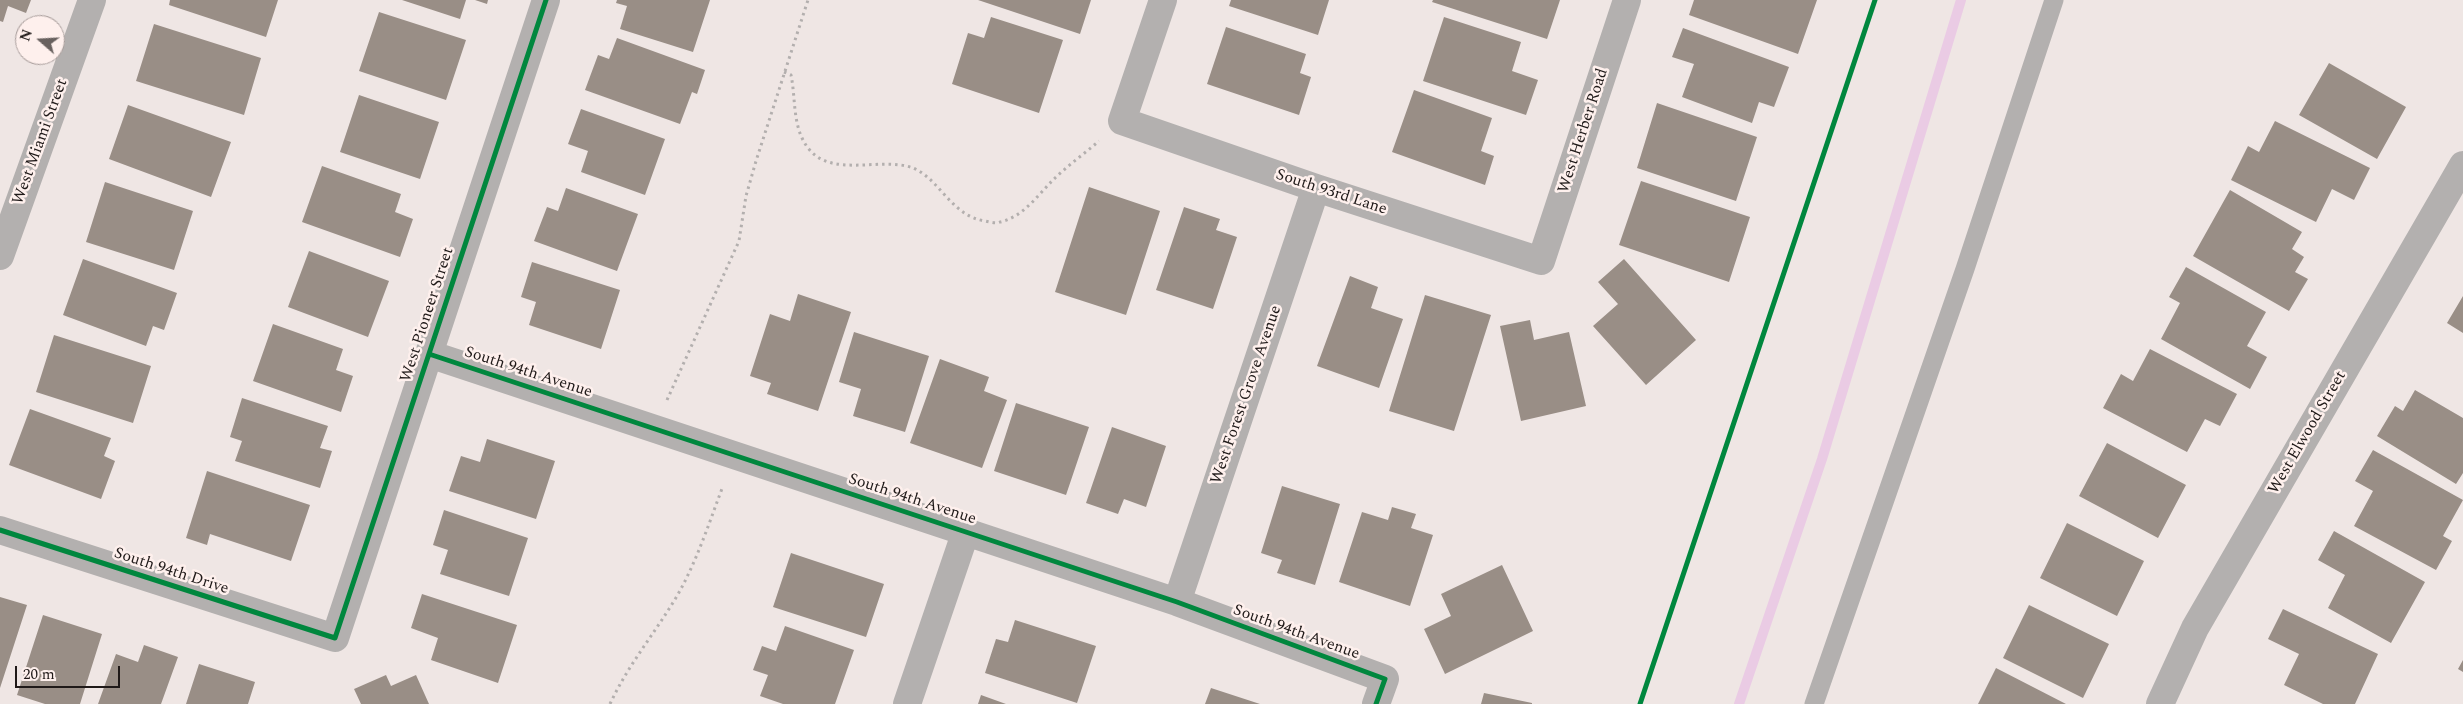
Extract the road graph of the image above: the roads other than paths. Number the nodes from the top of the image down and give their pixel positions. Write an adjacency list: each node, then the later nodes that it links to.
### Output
1 (92, 0): 8 (street, West Miami Street)
2 (546, 0): 10 (street, West Pioneer Street)
3 (1164, 0): 7 (street, South 93rd Lane)
4 (1627, 0): 9 (street, West Herber Road)
5 (2054, 0): 17 (lane)
6 (2463, 164): 18 (street, West Elwood Street)
7 (1316, 188): 9 (street, South 93rd Lane); 13 (street, West Forest Grove Avenue)
8 (0, 256)
9 (1541, 261)
10 (429, 354): 12 (street, South 94th Avenue); 14 (street, West Pioneer Street)
11 (0, 530): 14 (street, South 94th Drive)
12 (966, 531): 13 (street, South 94th Avenue); 16 (street)
13 (1177, 602): 15 (street, South 94th Avenue)
14 (335, 638)
15 (1381, 692)
16 (908, 704)
17 (1814, 704)
18 (2160, 704)

